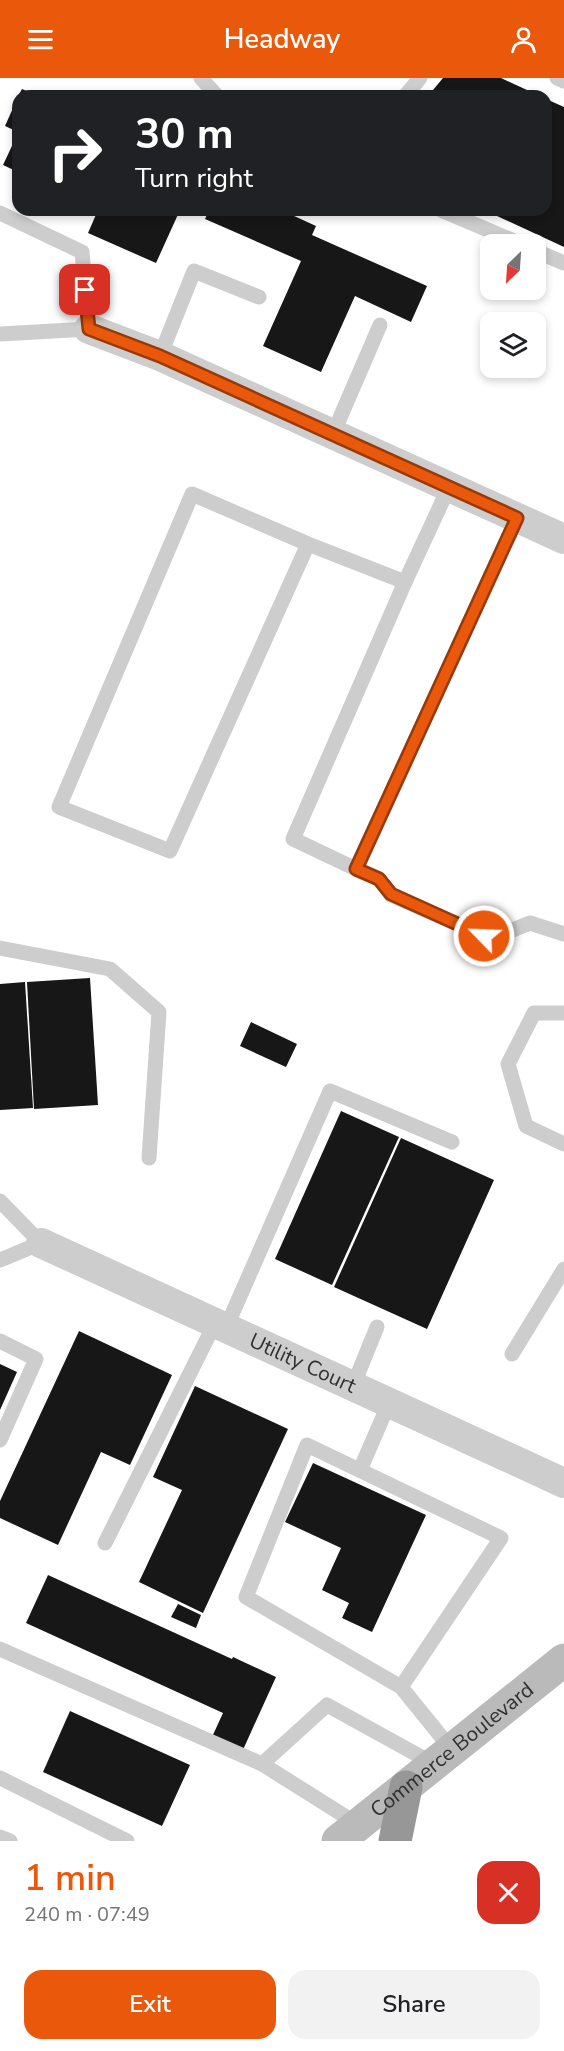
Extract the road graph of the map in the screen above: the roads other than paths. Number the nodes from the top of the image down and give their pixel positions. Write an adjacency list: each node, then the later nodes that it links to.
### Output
1 (201, 78): 5 (lane)
2 (420, 78): 6 (lane)
3 (557, 78): 4 (lane)
4 (564, 81)
5 (212, 90)
6 (410, 90)
7 (0, 213): 14 (lane)
8 (455, 216): 9 (lane)
9 (497, 234)
10 (546, 255): 11 (lane)
11 (564, 263)
12 (259, 297): 16 (lane)
13 (380, 326): 17 (lane)
14 (89, 329): 15 (lane); 16 (street)
15 (0, 334)
16 (160, 356): 17 (street)
17 (333, 434): 18 (street)
18 (449, 487): 19 (street); 22 (lane)
19 (517, 518): 20 (street); 23 (lane)
20 (564, 539)
21 (308, 544): 21 (lane); 22 (lane)
22 (405, 582): 23 (lane)
23 (356, 869): 24 (lane)
24 (564, 934)
25 (0, 948): 29 (lane)
26 (564, 1013): 28 (lane)
27 (452, 1142): 34 (lane)
28 (564, 1144)
29 (148, 1158)
30 (0, 1201): 31 (lane)
31 (41, 1244): 32 (lane); 34 (street, Utility Court)
32 (0, 1260)
33 (564, 1269): 37 (lane)
34 (220, 1325): 38 (street, Utility Court); 43 (lane)
35 (377, 1327): 38 (lane)
36 (0, 1341): 40 (lane)
37 (512, 1354)
38 (353, 1386): 39 (street, Utility Court)
39 (389, 1403): 41 (lane); 42 (street, Utility Court)
40 (0, 1440)
41 (360, 1470): 46 (lane); 46 (lane)
42 (564, 1483)
43 (105, 1543)
44 (0, 1649): 48 (lane)
45 (564, 1660): 47 (street, Commerce Boulevard)
46 (401, 1687): 47 (lane)
47 (443, 1757): 48 (lane); 50 (street, Commerce Boulevard)
48 (262, 1764): 51 (lane)
49 (0, 1778): 54 (lane)
50 (406, 1787): 51 (street, Commerce Boulevard); 55 (highway)
51 (349, 1833)
52 (0, 1836): 53 (lane)
53 (10, 1841)
54 (126, 1841)
55 (395, 1841)

